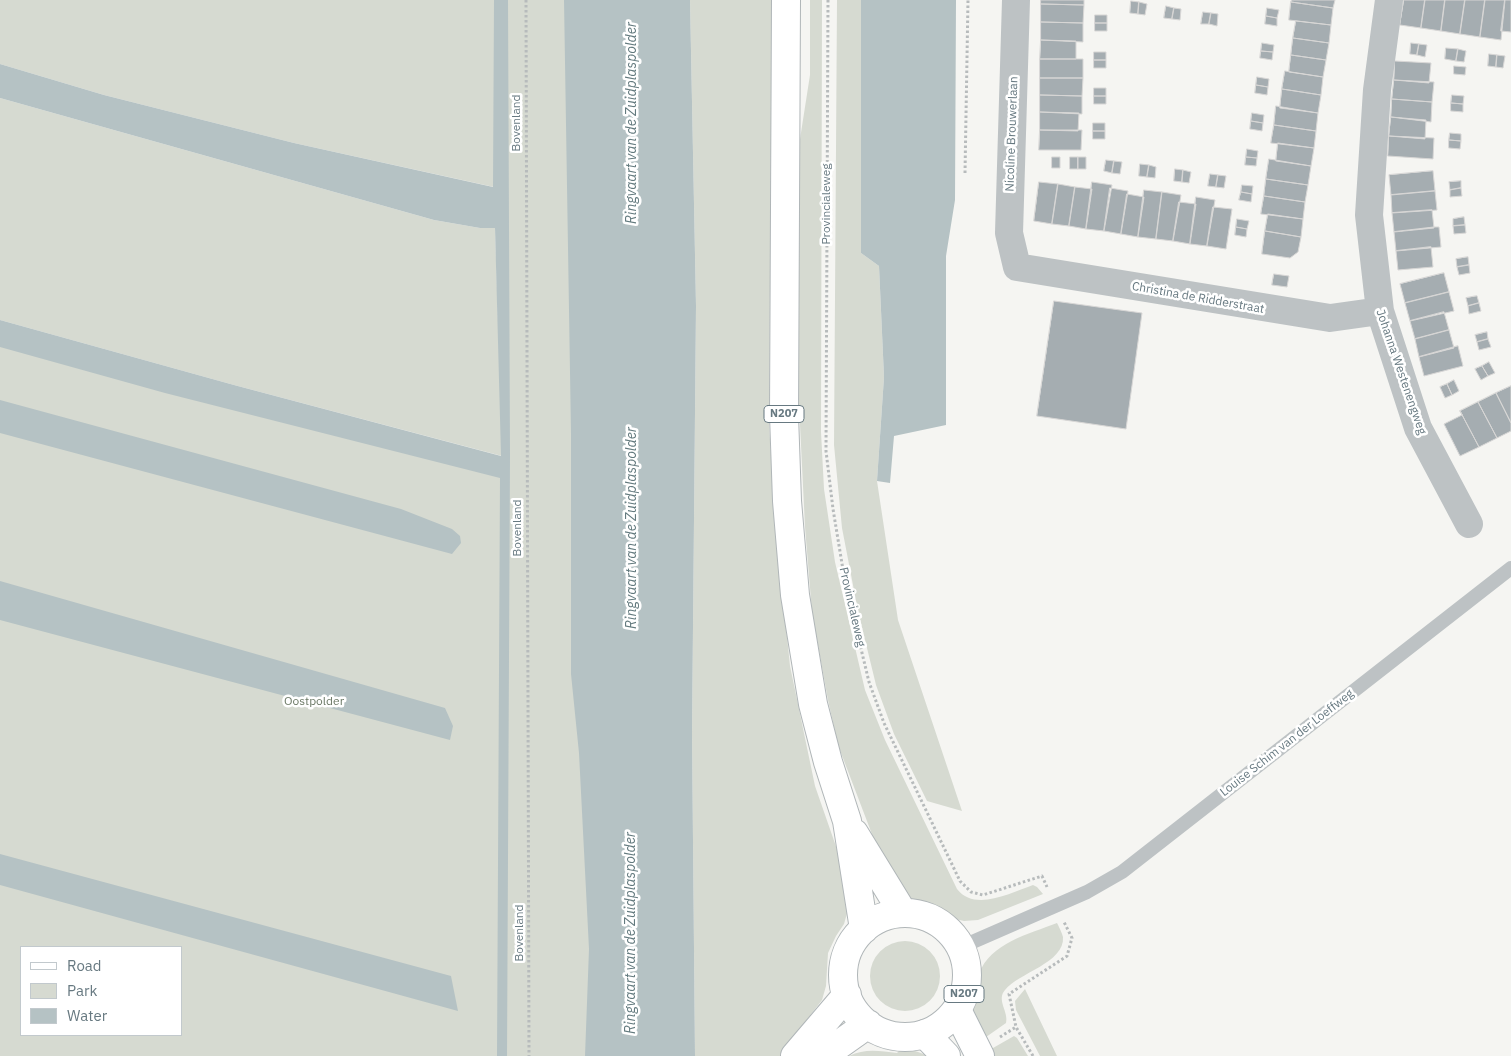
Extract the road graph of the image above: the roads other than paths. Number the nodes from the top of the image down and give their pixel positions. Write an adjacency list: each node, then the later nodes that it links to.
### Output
1 (786, 0): 8 (main road, N207)
2 (1016, 0): 4 (street, Nicoline Brouwerlaan)
3 (1389, 0): 5 (street, Johanna Westenengweg)
4 (1018, 267): 5 (street, Christina de Ridderstraat)
5 (1380, 311): 6 (street, Johanna Westenengweg)
6 (1469, 524)
7 (1511, 568): 11 (lane, Louise Schim van der Loeffweg)
8 (847, 822): 9 (main road, N207); 10 (main road, N207)
9 (903, 913): 10 (main road, N207); 11 (main road, N207)
10 (864, 929): 12 (main road, N207)
11 (961, 947): 13 (main road, N207)
12 (847, 995): 14 (main road, N207); 16 (main road)
13 (957, 1010): 15 (main road, N207); 19 (main road)
14 (868, 1024): 15 (main road, N207); 17 (main road)
15 (925, 1034): 18 (main road)
16 (795, 1056)
17 (823, 1056)
18 (946, 1056)
19 (980, 1056)

